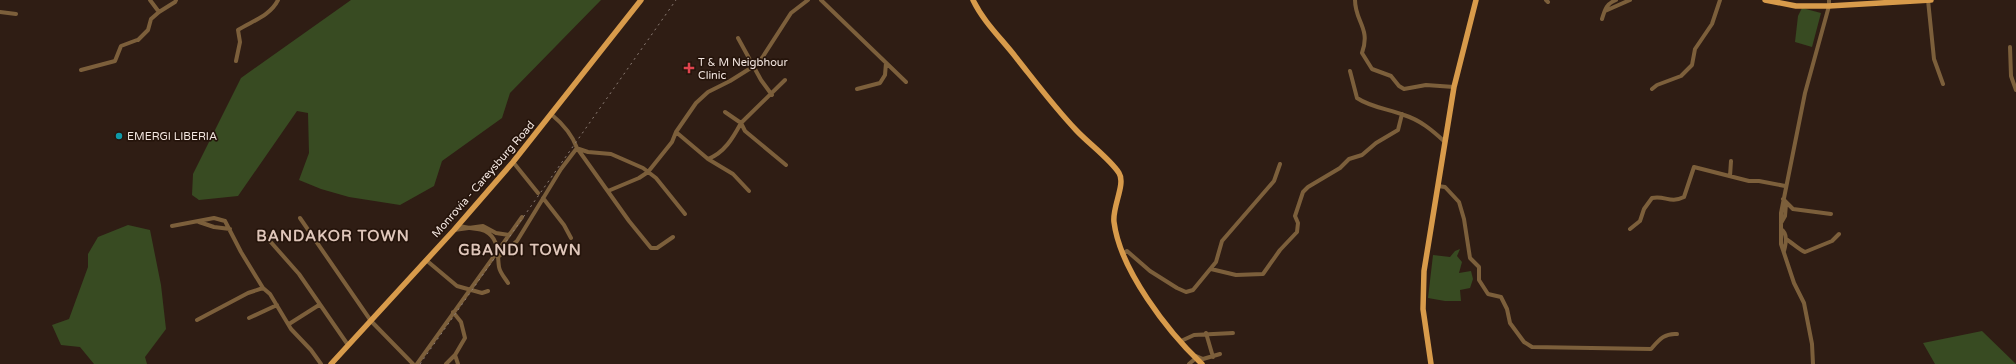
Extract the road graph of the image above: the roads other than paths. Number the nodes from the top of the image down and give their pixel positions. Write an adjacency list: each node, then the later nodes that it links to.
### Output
1 (150, 0): 19 (street)
2 (176, 0): 19 (street)
3 (278, 0): 24 (street)
4 (641, 0): 38 (main road, Monrovia - Careysburg Road)
5 (808, 0): 26 (street)
6 (821, 0): 25 (street)
7 (973, 0): 79 (main road)
8 (1355, 0): 32 (street)
9 (1476, 0): 32 (main road)
10 (1616, 0): 17 (street)
11 (1630, 0): 17 (street)
12 (1720, 0): 34 (street)
13 (1765, 0): 16 (main road)
14 (1928, 0): 15 (main road); 16 (main road); 31 (street)
15 (1931, 0)
16 (1829, 3): 52 (street)
17 (1605, 11): 21 (street)
18 (0, 12): 20 (street)
19 (159, 12): 27 (street)
20 (16, 14)
21 (1602, 19)
22 (738, 38): 26 (street)
23 (2010, 47): 35 (street)
24 (236, 61)
25 (886, 63): 30 (street); 33 (street)
26 (754, 66): 36 (street); 41 (street)
27 (81, 70)
28 (1350, 71): 39 (street)
29 (785, 80): 36 (street)
30 (906, 82)
31 (1942, 84)
32 (1454, 87): 42 (main road)
33 (857, 89)
34 (1652, 89)
35 (2016, 90)
36 (772, 95): 40 (street)
37 (725, 112): 40 (street)
38 (551, 114): 43 (street); 46 (main road, Monrovia - Careysburg Road)
39 (1402, 114): 42 (street); 83 (street)
40 (741, 123): 44 (street); 48 (street)
41 (676, 132): 44 (street); 49 (street)
42 (1445, 142): 51 (main road)
43 (577, 148): 49 (street); 53 (street); 56 (street)
44 (708, 159): 54 (street)
45 (1731, 161): 50 (street)
46 (513, 162): 55 (street); 65 (main road, Monrovia - Careysburg Road)
47 (1280, 164): 83 (street)
48 (786, 165)
49 (648, 172): 53 (street); 59 (street)
50 (1730, 176): 52 (street); 69 (street)
51 (1438, 186): 97 (street); 112 (main road)
52 (1785, 186): 57 (street)
53 (608, 191): 75 (street)
54 (749, 191)
55 (538, 193)
56 (543, 198): 76 (street); 81 (street)
57 (1783, 200): 58 (street); 64 (street)
58 (1786, 204): 60 (street); 64 (street)
59 (685, 214)
60 (1831, 214)
61 (522, 217): 74 (street)
62 (300, 218): 93 (street)
63 (199, 222): 66 (street); 67 (street); 67 (street)
64 (1781, 223): 70 (street)
65 (458, 225): 68 (street); 71 (main road, Monrovia - Careysburg Road)
66 (172, 226)
67 (230, 229): 85 (street)
68 (468, 229): 71 (street); 74 (street); 78 (street)
69 (1630, 229)
70 (1781, 229): 77 (street); 80 (street)
71 (454, 230): 82 (main road, Monrovia - Careysburg Road)
72 (261, 231): 89 (street)
73 (1838, 234): 77 (street)
74 (509, 235): 78 (street)
75 (673, 237)
76 (571, 238)
77 (1786, 239): 80 (street)
78 (498, 251): 81 (street); 86 (street)
79 (1124, 253): 83 (street); 98 (main road)
80 (1784, 253): 113 (street)
81 (498, 257): 84 (street)
82 (426, 260): 86 (street); 93 (main road, Monrovia - Careysburg Road)
83 (1211, 269)
84 (508, 283)
85 (263, 288): 88 (street); 92 (street)
86 (469, 290): 87 (street); 90 (street)
87 (488, 292)
88 (277, 305): 91 (street); 94 (street)
89 (319, 305): 94 (street); 99 (street)
90 (453, 312): 101 (street); 107 (street)
91 (249, 318)
92 (196, 320)
93 (371, 321): 99 (main road, Monrovia - Careysburg Road); 106 (street)
94 (289, 324): 104 (street)
95 (1206, 333): 96 (street); 98 (street); 103 (street)
96 (1233, 333)
97 (1676, 334)
98 (1181, 341): 102 (main road)
99 (348, 345): 105 (main road, Monrovia - Careysburg Road)
100 (1220, 354): 103 (street)
101 (455, 355): 108 (street); 109 (street)
102 (1195, 357): 103 (street); 110 (street); 111 (main road)
103 (1212, 357)
104 (321, 364)
105 (331, 364)
106 (413, 364)
107 (417, 364)
108 (446, 364)
109 (458, 364)
110 (1189, 364)
111 (1202, 364)
112 (1431, 364)
113 (1813, 364)

